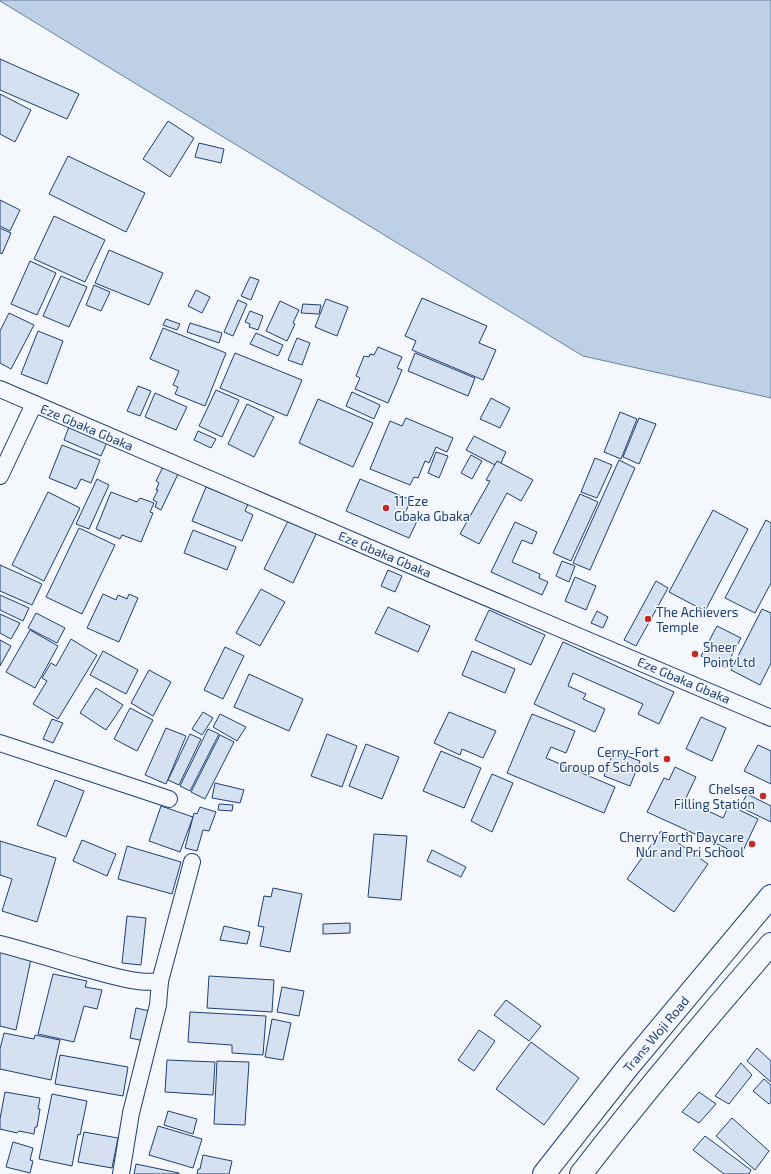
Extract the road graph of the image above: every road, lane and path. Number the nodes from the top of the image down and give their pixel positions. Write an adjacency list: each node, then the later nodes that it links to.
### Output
1 (0, 389): 2 (street, Eze Gbaka Gbaka)
2 (34, 404): 3 (street); 4 (street, Eze Gbaka Gbaka)
3 (0, 476)
4 (771, 718)
5 (0, 743): 6 (street)
6 (169, 799)
7 (192, 862): 11 (street)
8 (771, 896): 12 (main road, Trans Woji Road)
9 (0, 944): 11 (street)
10 (771, 944): 13 (main road)
11 (160, 981): 14 (street)
12 (637, 1057): 13 (main road); 15 (main road, Trans Woji Road)
13 (660, 1075): 16 (main road)
14 (121, 1174)
15 (544, 1174)
16 (581, 1174)

